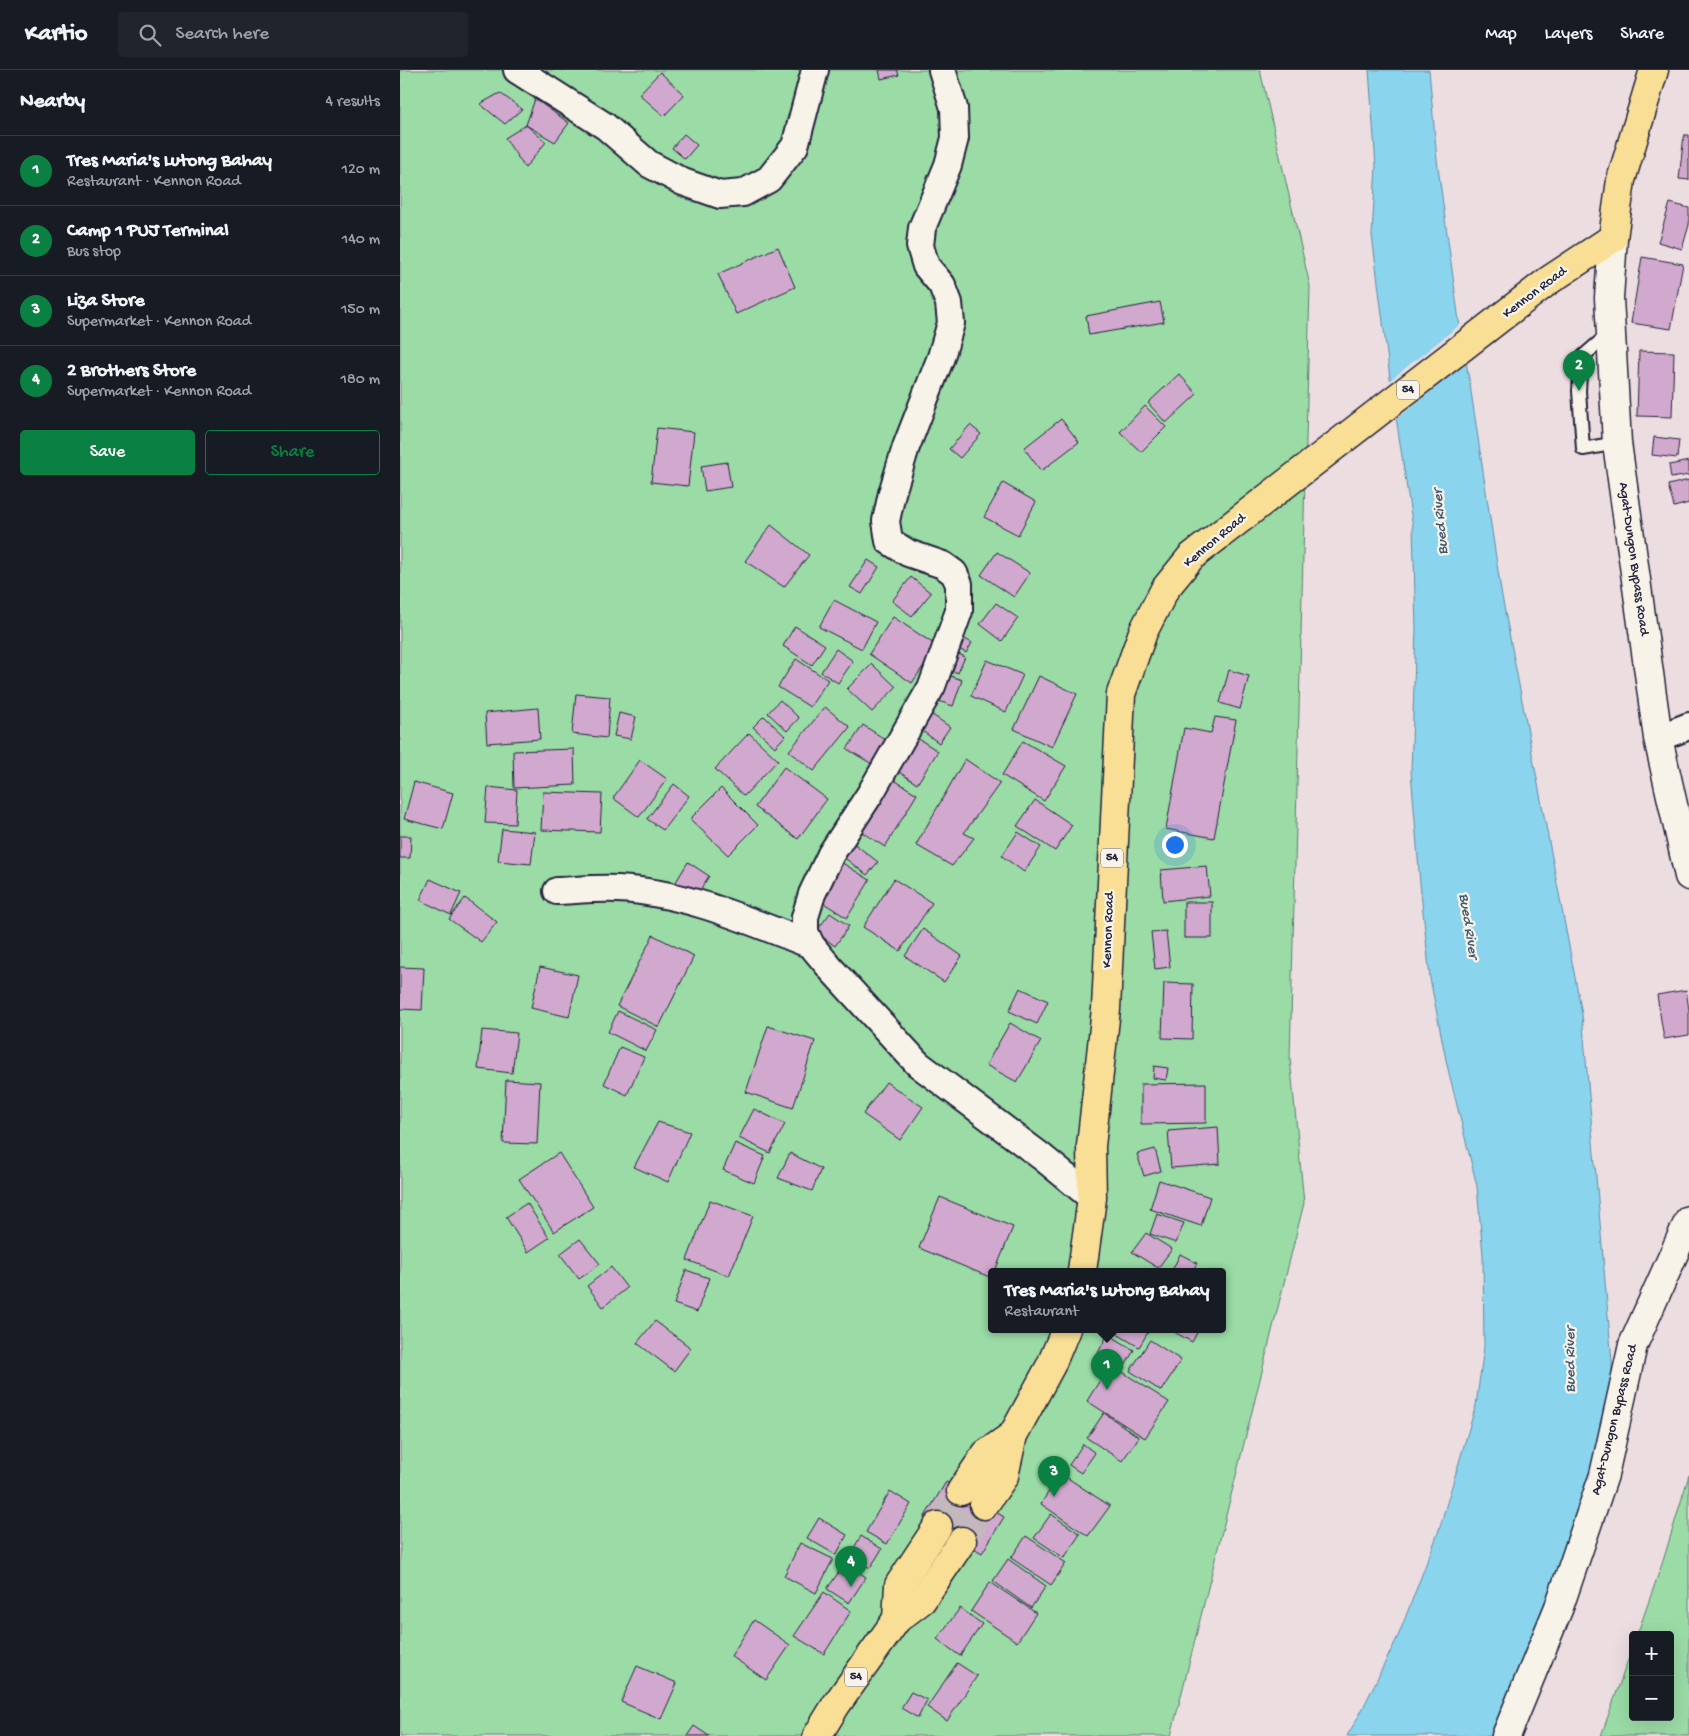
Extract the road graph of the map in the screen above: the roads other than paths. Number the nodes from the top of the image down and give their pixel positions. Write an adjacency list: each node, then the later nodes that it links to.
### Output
1 (517, 70): 2 (street)
2 (815, 70)
3 (942, 70): 12 (street)
4 (1654, 70): 5 (highway)
5 (1613, 238): 6 (street, Agat-Dungon Bypass Road); 13 (highway, Kennon Road / 54)
6 (1611, 332): 7 (street, Agat-Dungon Bypass Road); 7 (lane)
7 (1617, 443): 9 (street, Agat-Dungon Bypass Road)
8 (1689, 726): 9 (street)
9 (1658, 738): 10 (street, Agat-Dungon Bypass Road)
10 (1689, 876)
11 (557, 891): 12 (street)
12 (811, 945): 13 (street)
13 (1092, 1198): 15 (highway, Kennon Road / 54)
14 (1689, 1220): 22 (street, Agat-Dungon Bypass Road)
15 (1082, 1268)
16 (1064, 1333): 17 (highway)
17 (972, 1498)
18 (938, 1526): 20 (highway)
19 (962, 1541): 20 (highway, 54)
20 (897, 1618): 21 (highway, 54)
21 (817, 1736)
22 (1506, 1736)

